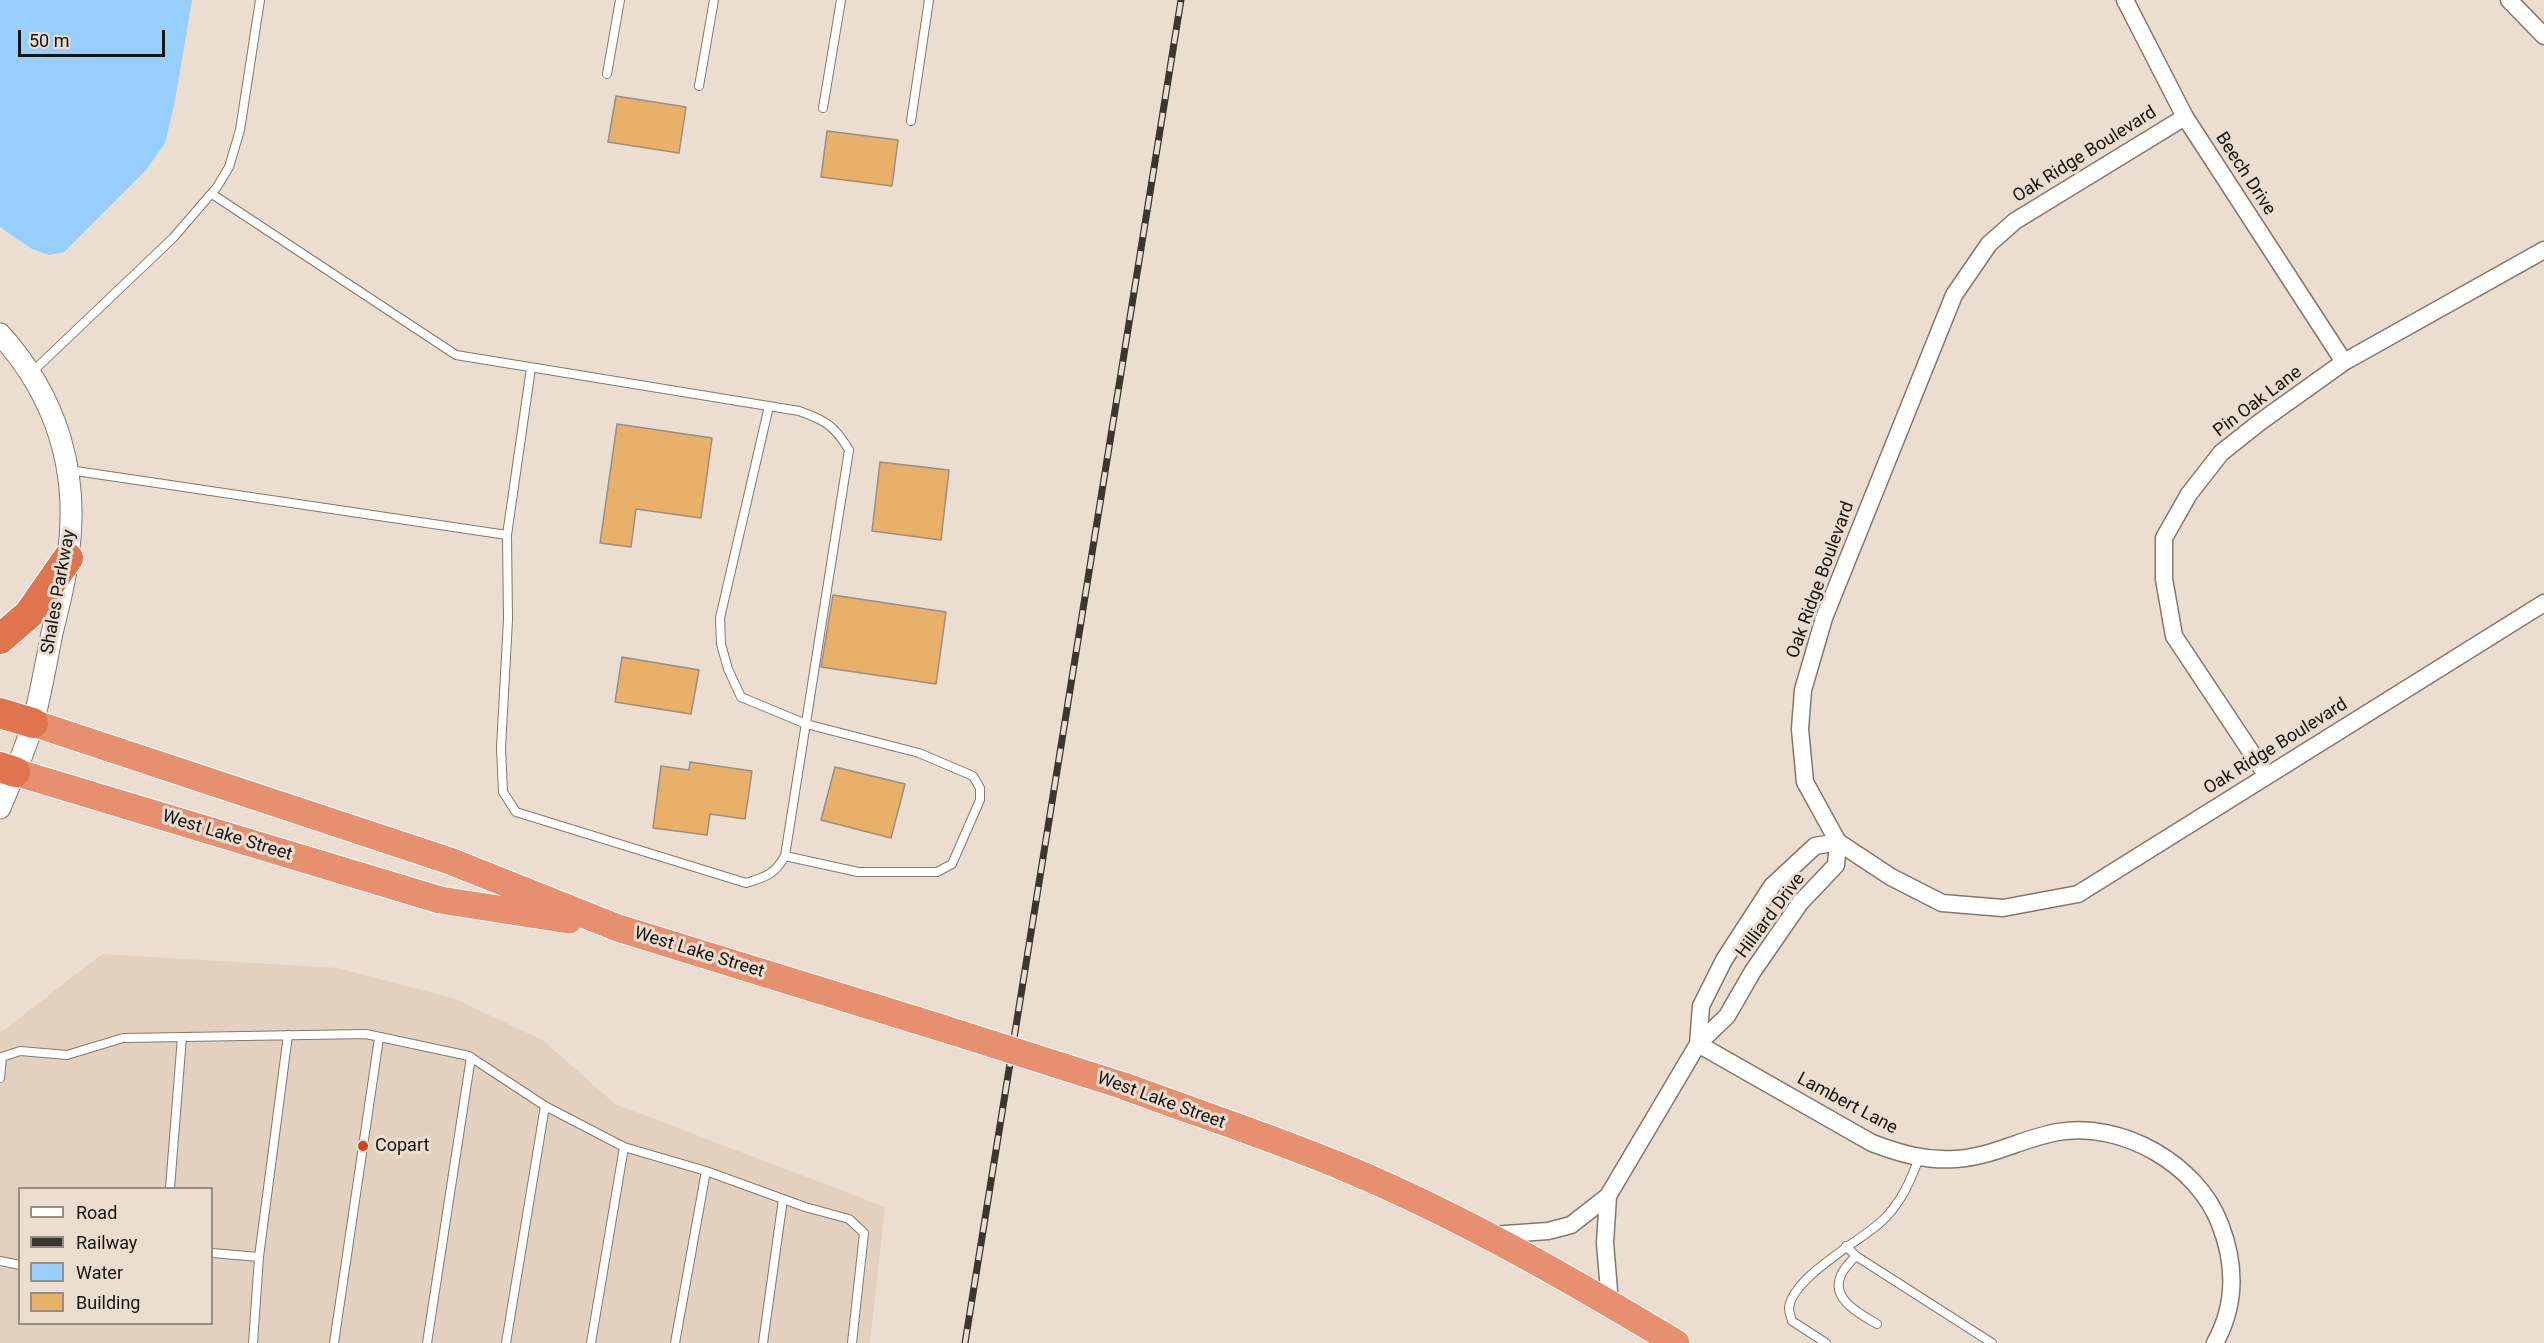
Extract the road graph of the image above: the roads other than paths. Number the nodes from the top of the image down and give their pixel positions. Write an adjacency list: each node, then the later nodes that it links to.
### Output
1 (260, 0): 14 (lane)
2 (620, 0): 9 (lane)
3 (714, 0): 10 (lane)
4 (841, 0): 11 (lane)
5 (929, 0): 13 (lane)
6 (2125, 0): 12 (street, Beech Drive)
7 (2509, 0): 8 (street)
8 (2544, 36)
9 (607, 74)
10 (699, 86)
11 (823, 108)
12 (2185, 117): 17 (street, Beech Drive); 32 (street, Oak Ridge Boulevard)
13 (911, 121)
14 (212, 194): 18 (lane); 19 (lane)
15 (2544, 250): 17 (street, Pin Oak Lane)
16 (0, 334): 19 (street, Shales Parkway)
17 (2344, 362): 30 (street, Pin Oak Lane)
18 (531, 368): 20 (lane); 22 (lane)
19 (30, 374): 21 (street, Shales Parkway)
20 (769, 406): 28 (lane); 28 (lane)
21 (69, 470): 22 (lane); 23 (street, Shales Parkway)
22 (507, 535): 33 (lane)
23 (68, 558): 25 (highway); 27 (street, Shales Parkway)
24 (2544, 603): 30 (street, Oak Ridge Boulevard)
25 (0, 639)
26 (0, 713): 27 (highway)
27 (33, 723): 29 (street, Shales Parkway); 34 (highway, West Lake Street)
28 (806, 724): 33 (lane); 33 (lane)
29 (7, 769): 31 (street, Shales Parkway); 34 (highway, West Lake Street)
30 (2267, 776): 32 (street, Oak Ridge Boulevard)
31 (0, 808)
32 (1838, 842): 38 (street, Hilliard Drive); 38 (street, Hilliard Drive)
33 (785, 856)
34 (618, 927): 48 (highway, West Lake Street, bridge)
35 (288, 1035): 36 (lane); 37 (lane); 52 (lane)
36 (182, 1037): 40 (lane); 45 (lane)
37 (379, 1038): 39 (lane); 58 (lane)
38 (1698, 1044): 43 (street, Lambert Lane); 46 (street, Hilliard Drive)
39 (471, 1057): 41 (lane); 59 (lane)
40 (0, 1078)
41 (545, 1106): 42 (lane); 60 (lane)
42 (624, 1147): 44 (lane); 61 (lane)
43 (1919, 1158): 49 (lane); 68 (street, Lambert Lane)
44 (706, 1171): 47 (lane); 62 (lane)
45 (170, 1187)
46 (1608, 1196): 48 (street, Hilliard Drive); 55 (street, Hilliard Drive)
47 (783, 1199): 63 (lane); 64 (lane)
48 (1486, 1235): 55 (highway, West Lake Street)
49 (1846, 1246): 51 (lane); 66 (lane)
50 (213, 1253): 52 (lane)
51 (1856, 1256): 56 (lane); 67 (lane)
52 (259, 1257): 57 (lane)
53 (0, 1262): 54 (lane)
54 (18, 1265)
55 (1610, 1303): 65 (highway, West Lake Street)
56 (1877, 1324)
57 (253, 1343)
58 (334, 1343)
59 (427, 1343)
60 (506, 1343)
61 (591, 1343)
62 (675, 1343)
63 (764, 1343)
64 (852, 1343)
65 (1676, 1343)
66 (1826, 1343)
67 (1992, 1343)
68 (2215, 1343)

